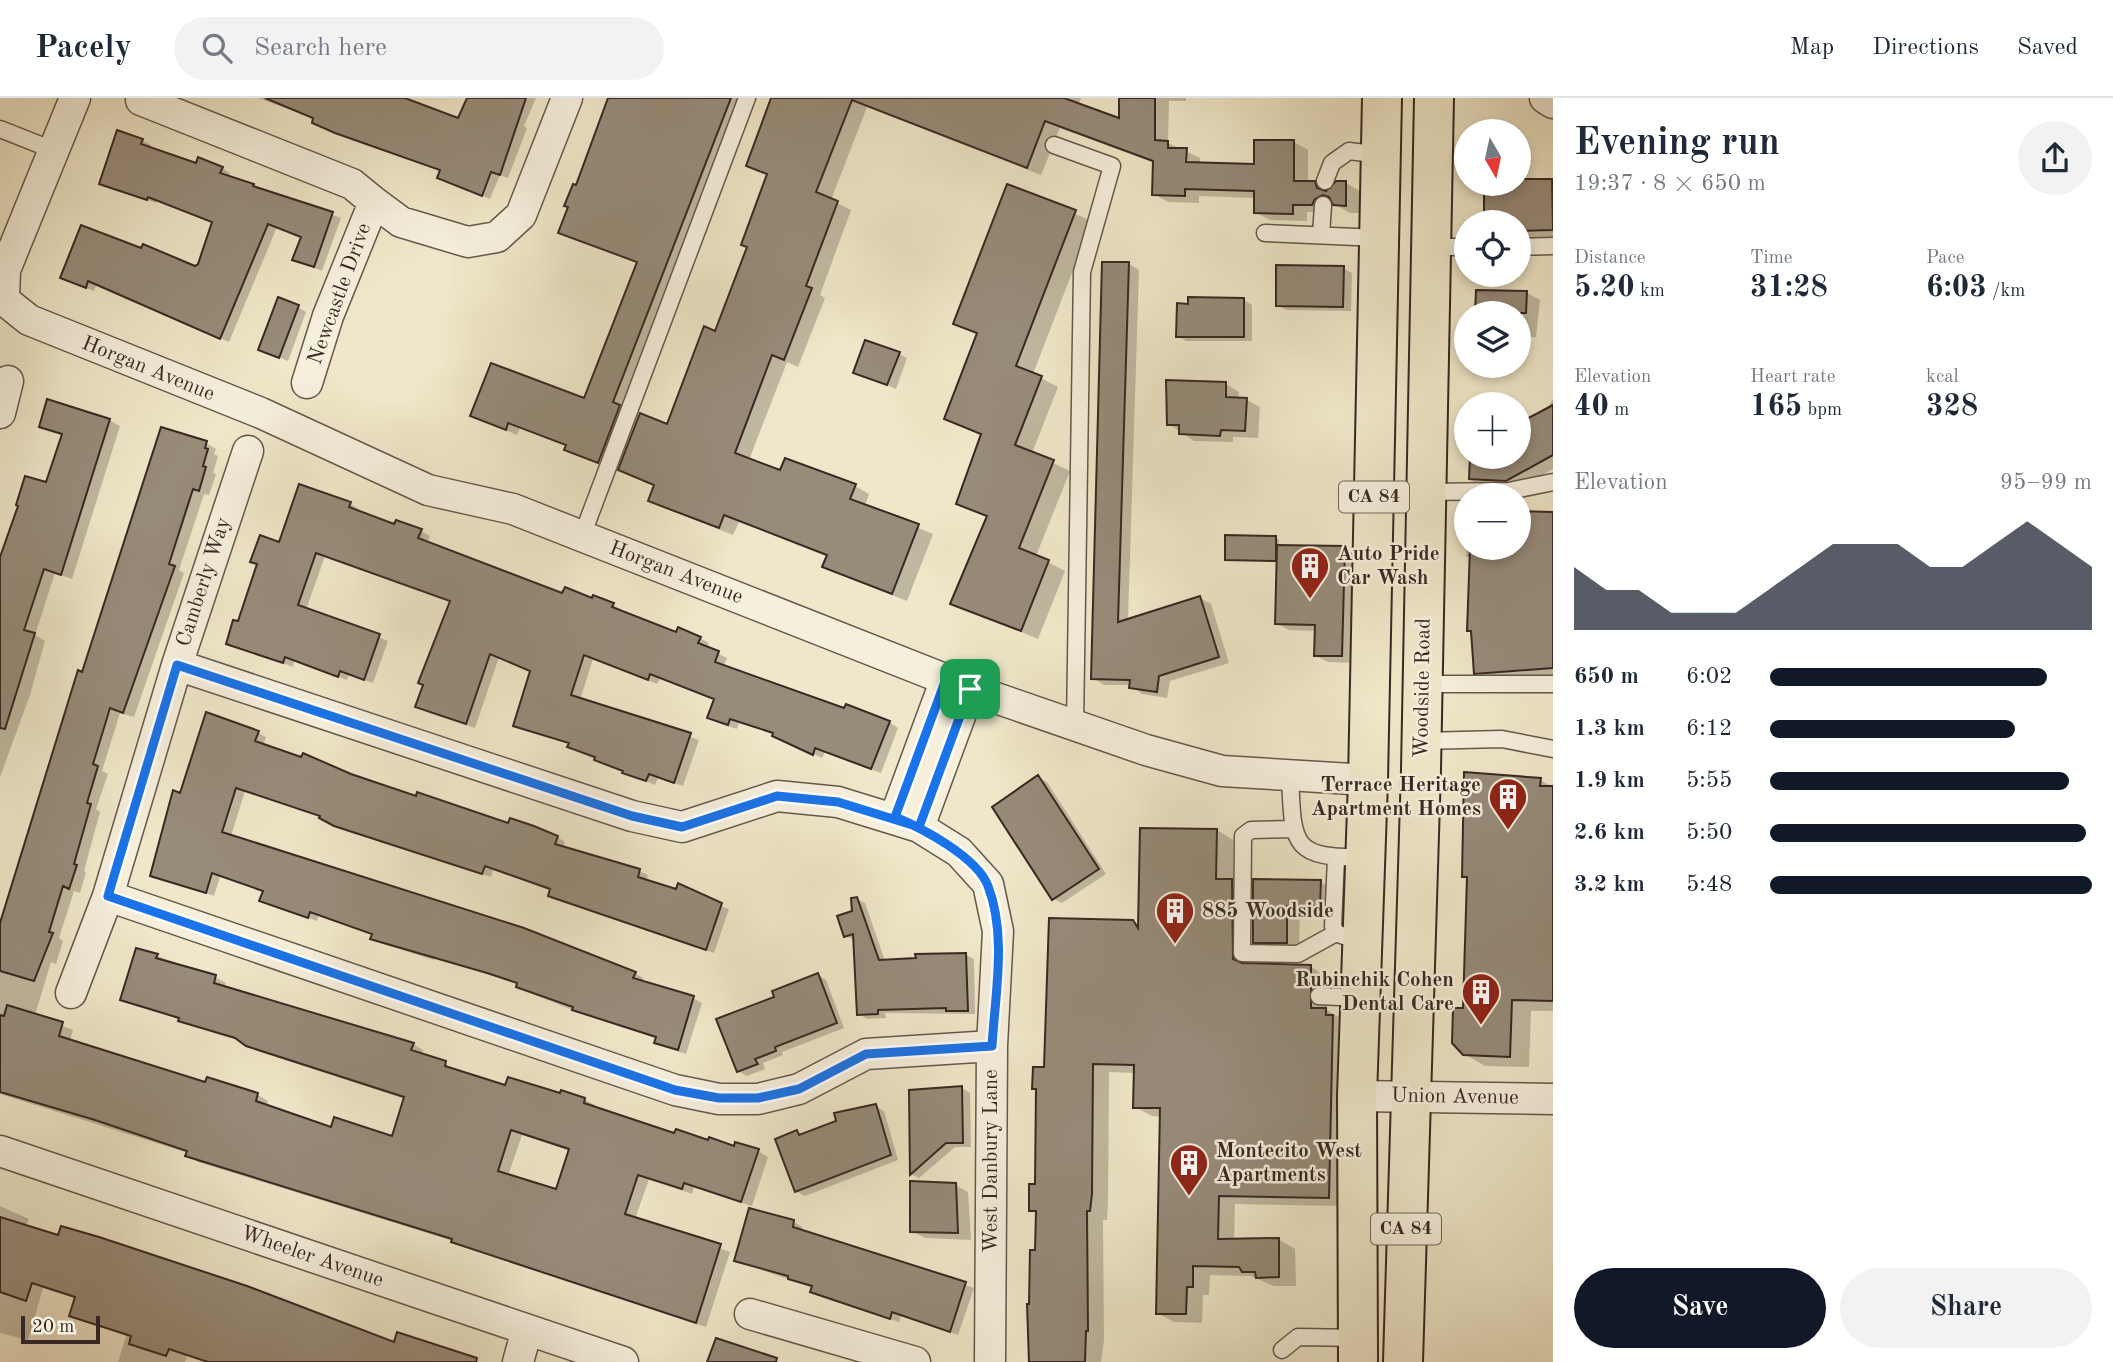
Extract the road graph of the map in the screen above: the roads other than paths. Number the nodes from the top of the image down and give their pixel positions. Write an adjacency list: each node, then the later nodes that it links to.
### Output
1 (75, 98): 9 (street)
2 (567, 98): 12 (street, Newcastle Drive)
3 (747, 98): 26 (lane)
4 (1382, 98): 10 (main road, CA 84)
5 (1434, 98): 18 (main road, Woodside Road / CA 84)
6 (141, 100): 12 (street)
7 (0, 128): 9 (lane)
8 (1054, 145): 31 (lane)
9 (53, 150): 26 (street, Horgan Avenue)
10 (1381, 155): 11 (lane); 16 (main road, CA 84)
11 (1325, 181)
12 (374, 202): 21 (street, Newcastle Drive)
13 (1323, 205): 15 (lane)
14 (1265, 233): 15 (lane)
15 (1321, 235): 16 (lane)
16 (1379, 238): 35 (main road, CA 84)
17 (1553, 246): 19 (lane)
18 (1449, 247): 25 (main road, Woodside Road / CA 84)
19 (1531, 247)
20 (8, 381): 22 (street)
21 (307, 383)
22 (0, 413)
23 (248, 451): 27 (street, Camberly Way)
24 (1553, 482): 25 (lane)
25 (1426, 492): 29 (main road, Woodside Road / CA 84)
26 (582, 536): 28 (street, Horgan Avenue)
27 (177, 665): 36 (street, West Danbury Lane); 39 (street, Camberly Way)
28 (958, 684): 31 (street, Horgan Avenue); 36 (street)
29 (1423, 684): 30 (lane); 32 (main road, Woodside Road / CA 84)
30 (1553, 684)
31 (1075, 725): 34 (street, Horgan Avenue)
32 (1422, 741): 33 (lane); 46 (main road, Woodside Road / CA 84)
33 (1553, 749)
34 (1290, 775): 35 (street, Horgan Avenue); 37 (lane)
35 (1368, 780): 38 (main road, CA 84)
36 (907, 822): 44 (street, West Danbury Lane)
37 (1292, 829): 38 (lane); 40 (lane)
38 (1351, 857): 40 (main road, CA 84)
39 (108, 896): 41 (street, Camberly Way); 44 (street)
40 (1349, 936): 43 (main road, CA 84)
41 (71, 993)
42 (1319, 996): 43 (lane)
43 (1361, 998): 45 (main road, CA 84)
44 (992, 1046): 56 (street, West Danbury Lane)
45 (1357, 1096): 46 (street, Union Avenue); 52 (main road, CA 84)
46 (1409, 1097): 47 (street, Union Avenue); 57 (main road, Woodside Road / CA 84)
47 (1553, 1099)
48 (0, 1151): 50 (street, Wheeler Avenue)
49 (750, 1314): 55 (street)
50 (527, 1330): 53 (street); 54 (street, Wheeler Avenue)
51 (1282, 1350): 52 (lane)
52 (1358, 1350)
53 (518, 1362)
54 (623, 1362)
55 (915, 1362)
56 (990, 1362)
57 (1403, 1362)

